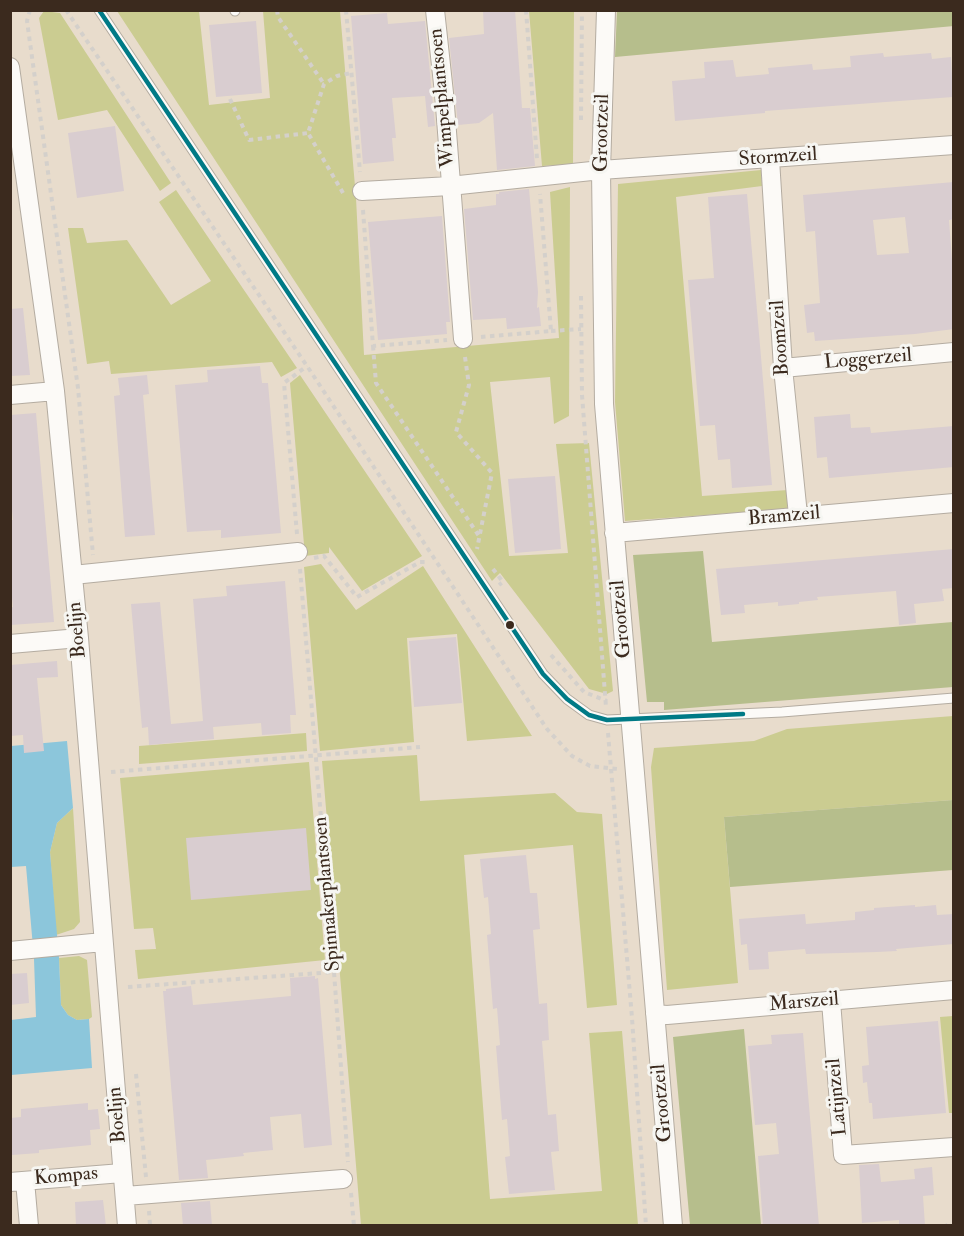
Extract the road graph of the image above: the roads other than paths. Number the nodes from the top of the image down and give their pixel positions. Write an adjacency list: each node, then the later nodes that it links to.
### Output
1 (99, 10): 24 (lane)
2 (435, 10): 9 (street, Wimpelplantsoen)
3 (606, 10): 8 (street, Grootzeil)
4 (10, 67): 7 (street, Boelijn)
5 (954, 145): 6 (street, Stormzeil)
6 (770, 159): 8 (street, Stormzeil); 13 (street, Boomzeil)
7 (17, 163): 14 (street, Boelijn)
8 (601, 170): 9 (street, Wimpelplantsoen); 18 (street, Grootzeil)
9 (450, 186): 10 (street, Wimpelplantsoen); 11 (street, Wimpelplantsoen)
10 (362, 191)
11 (463, 339)
12 (954, 352): 13 (street, Loggerzeil)
13 (783, 368): 17 (street, Boomzeil)
14 (55, 391): 15 (street); 20 (street, Boelijn)
15 (10, 395)
16 (954, 503): 17 (street, Bramzeil)
17 (798, 515): 18 (street, Bramzeil)
18 (614, 533): 24 (street, Grootzeil)
19 (299, 557): 20 (street)
20 (73, 575): 21 (street, Boelijn)
21 (79, 638): 22 (street); 25 (street, Boelijn)
22 (10, 644)
23 (954, 698): 24 (lane)
24 (630, 720): 29 (street, Grootzeil)
25 (103, 942): 26 (street); 31 (street, Boelijn)
26 (17, 951)
27 (954, 990): 28 (street, Marszeil)
28 (831, 1000): 29 (street, Marszeil); 30 (street, Latijnzeil)
29 (655, 1014): 37 (street, Grootzeil)
30 (954, 1147)
31 (122, 1173): 33 (street, Kompas); 34 (street, Boelijn)
32 (347, 1178): 34 (street)
33 (18, 1182): 35 (street)
34 (125, 1196): 36 (street, Boelijn)
35 (29, 1226)
36 (127, 1226)
37 (673, 1226)

